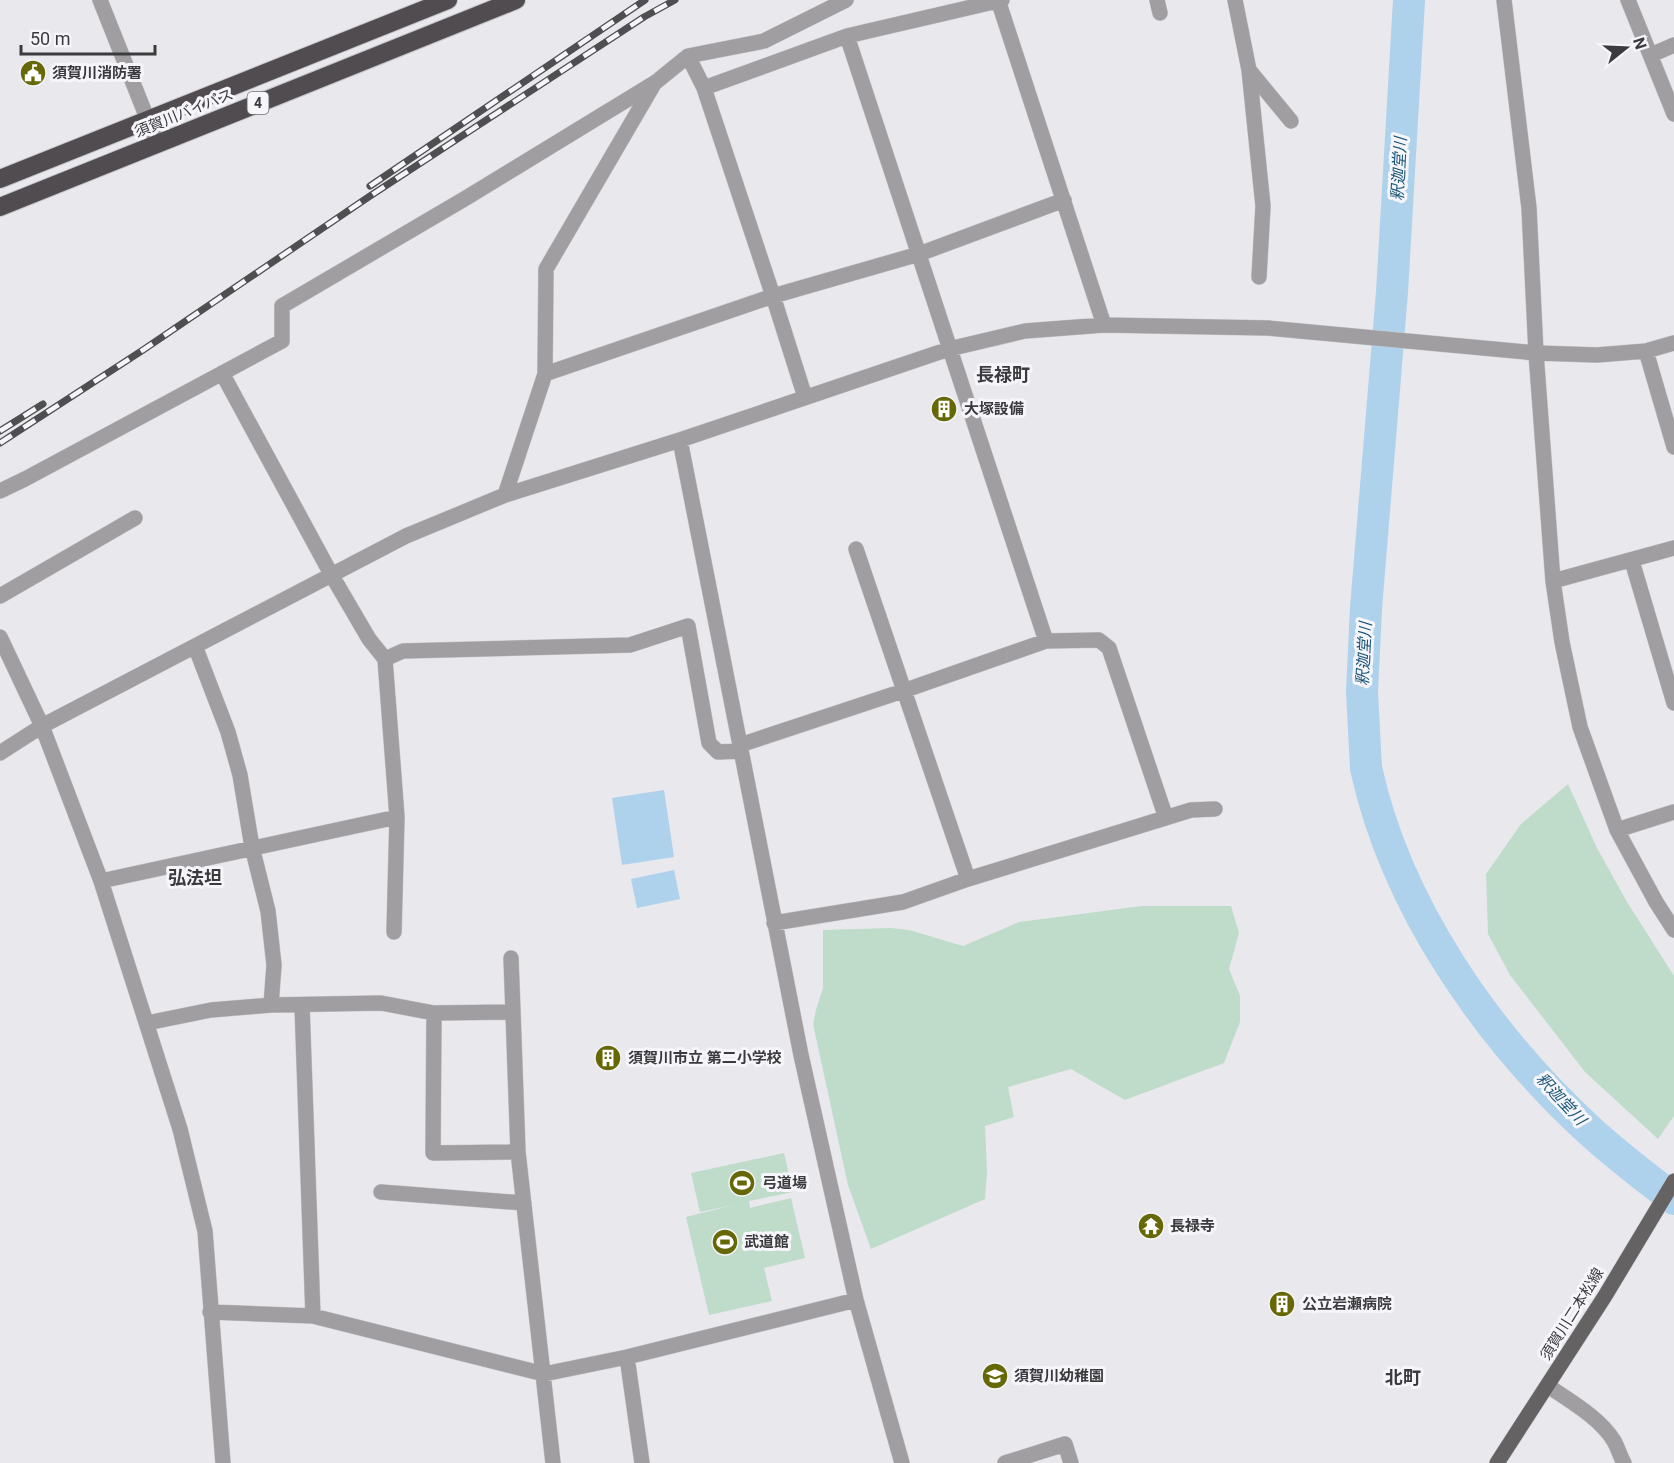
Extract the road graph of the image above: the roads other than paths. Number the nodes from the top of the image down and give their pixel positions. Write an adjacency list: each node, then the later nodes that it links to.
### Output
1 (100, 0): 17 (street)
2 (448, 0): 17 (highway, 須賀川バイパス / 4)
3 (516, 0): 19 (highway, 須賀川バイパス / 4)
4 (846, 0): 12 (street)
5 (1000, 0): 9 (street); 21 (street)
6 (1235, 0): 13 (street)
7 (1504, 0): 30 (street)
8 (1628, 0): 11 (street)
9 (847, 36): 15 (street); 23 (street)
10 (1674, 45): 11 (street)
11 (1651, 55): 16 (street)
12 (688, 56): 14 (street); 15 (street)
13 (1249, 70): 18 (street); 24 (street)
14 (656, 82): 31 (street); 32 (street)
15 (704, 88): 25 (street)
16 (1674, 114)
17 (148, 119): 19 (street); 20 (highway, 須賀川バイパス / 4)
18 (1291, 121)
19 (157, 143): 22 (highway, 須賀川バイパス / 4)
20 (0, 179)
21 (1064, 200): 23 (street); 26 (street)
22 (0, 207)
23 (919, 254): 25 (street); 28 (street)
24 (1259, 277)
25 (773, 296): 32 (street); 33 (street)
26 (1104, 325): 28 (street); 30 (street)
27 (1674, 343): 29 (street)
28 (949, 349): 33 (street); 46 (street)
29 (1646, 351): 30 (street); 35 (street)
30 (1536, 353): 43 (street)
31 (222, 372): 36 (street); 42 (street)
32 (545, 374): 37 (street)
33 (805, 397): 34 (street)
34 (680, 440): 37 (street); 52 (street)
35 (1674, 447)
36 (0, 491)
37 (505, 495): 42 (street)
38 (135, 518): 44 (street)
39 (1674, 548): 41 (street)
40 (856, 549): 49 (street)
41 (1632, 561): 43 (street); 50 (street)
42 (332, 574): 47 (street); 48 (street)
43 (1553, 581): 58 (street)
44 (0, 596)
45 (0, 637): 51 (street)
46 (1046, 641): 49 (street); 57 (street)
47 (195, 646): 51 (street); 59 (street)
48 (385, 659): 52 (street); 56 (street)
49 (903, 691): 52 (street); 60 (street)
50 (1674, 704)
51 (42, 726): 53 (street); 61 (street)
52 (740, 748): 62 (street)
53 (0, 753)
54 (1215, 809): 57 (street)
55 (1674, 812): 58 (street)
56 (397, 817): 59 (street); 64 (street)
57 (1166, 818): 60 (street)
58 (1617, 830): 63 (street)
59 (252, 847): 61 (street); 66 (street)
60 (968, 879): 62 (street)
61 (101, 881): 70 (street)
62 (774, 923): 75 (street)
63 (1674, 930)
64 (394, 932)
65 (511, 958): 68 (street)
66 (271, 1005): 67 (street); 70 (street)
67 (302, 1005): 69 (street); 77 (street)
68 (513, 1012): 69 (street); 71 (street)
69 (434, 1013): 71 (street)
70 (147, 1023): 76 (street)
71 (519, 1152): 74 (street)
72 (1674, 1181): 80 (main road, 須賀川二本松線)
73 (381, 1192): 74 (street)
74 (524, 1203): 79 (street)
75 (856, 1300): 78 (street); 84 (street)
76 (210, 1312): 77 (street); 81 (street)
77 (313, 1316): 79 (street)
78 (627, 1357): 79 (street); 83 (street)
79 (544, 1374): 82 (street)
80 (1548, 1386): 87 (main road, 須賀川二本松線); 88 (street)
81 (223, 1463)
82 (553, 1463)
83 (642, 1463)
84 (902, 1463)
85 (1005, 1463): 86 (street)
86 (1071, 1463)
87 (1497, 1463)
88 (1624, 1463)

